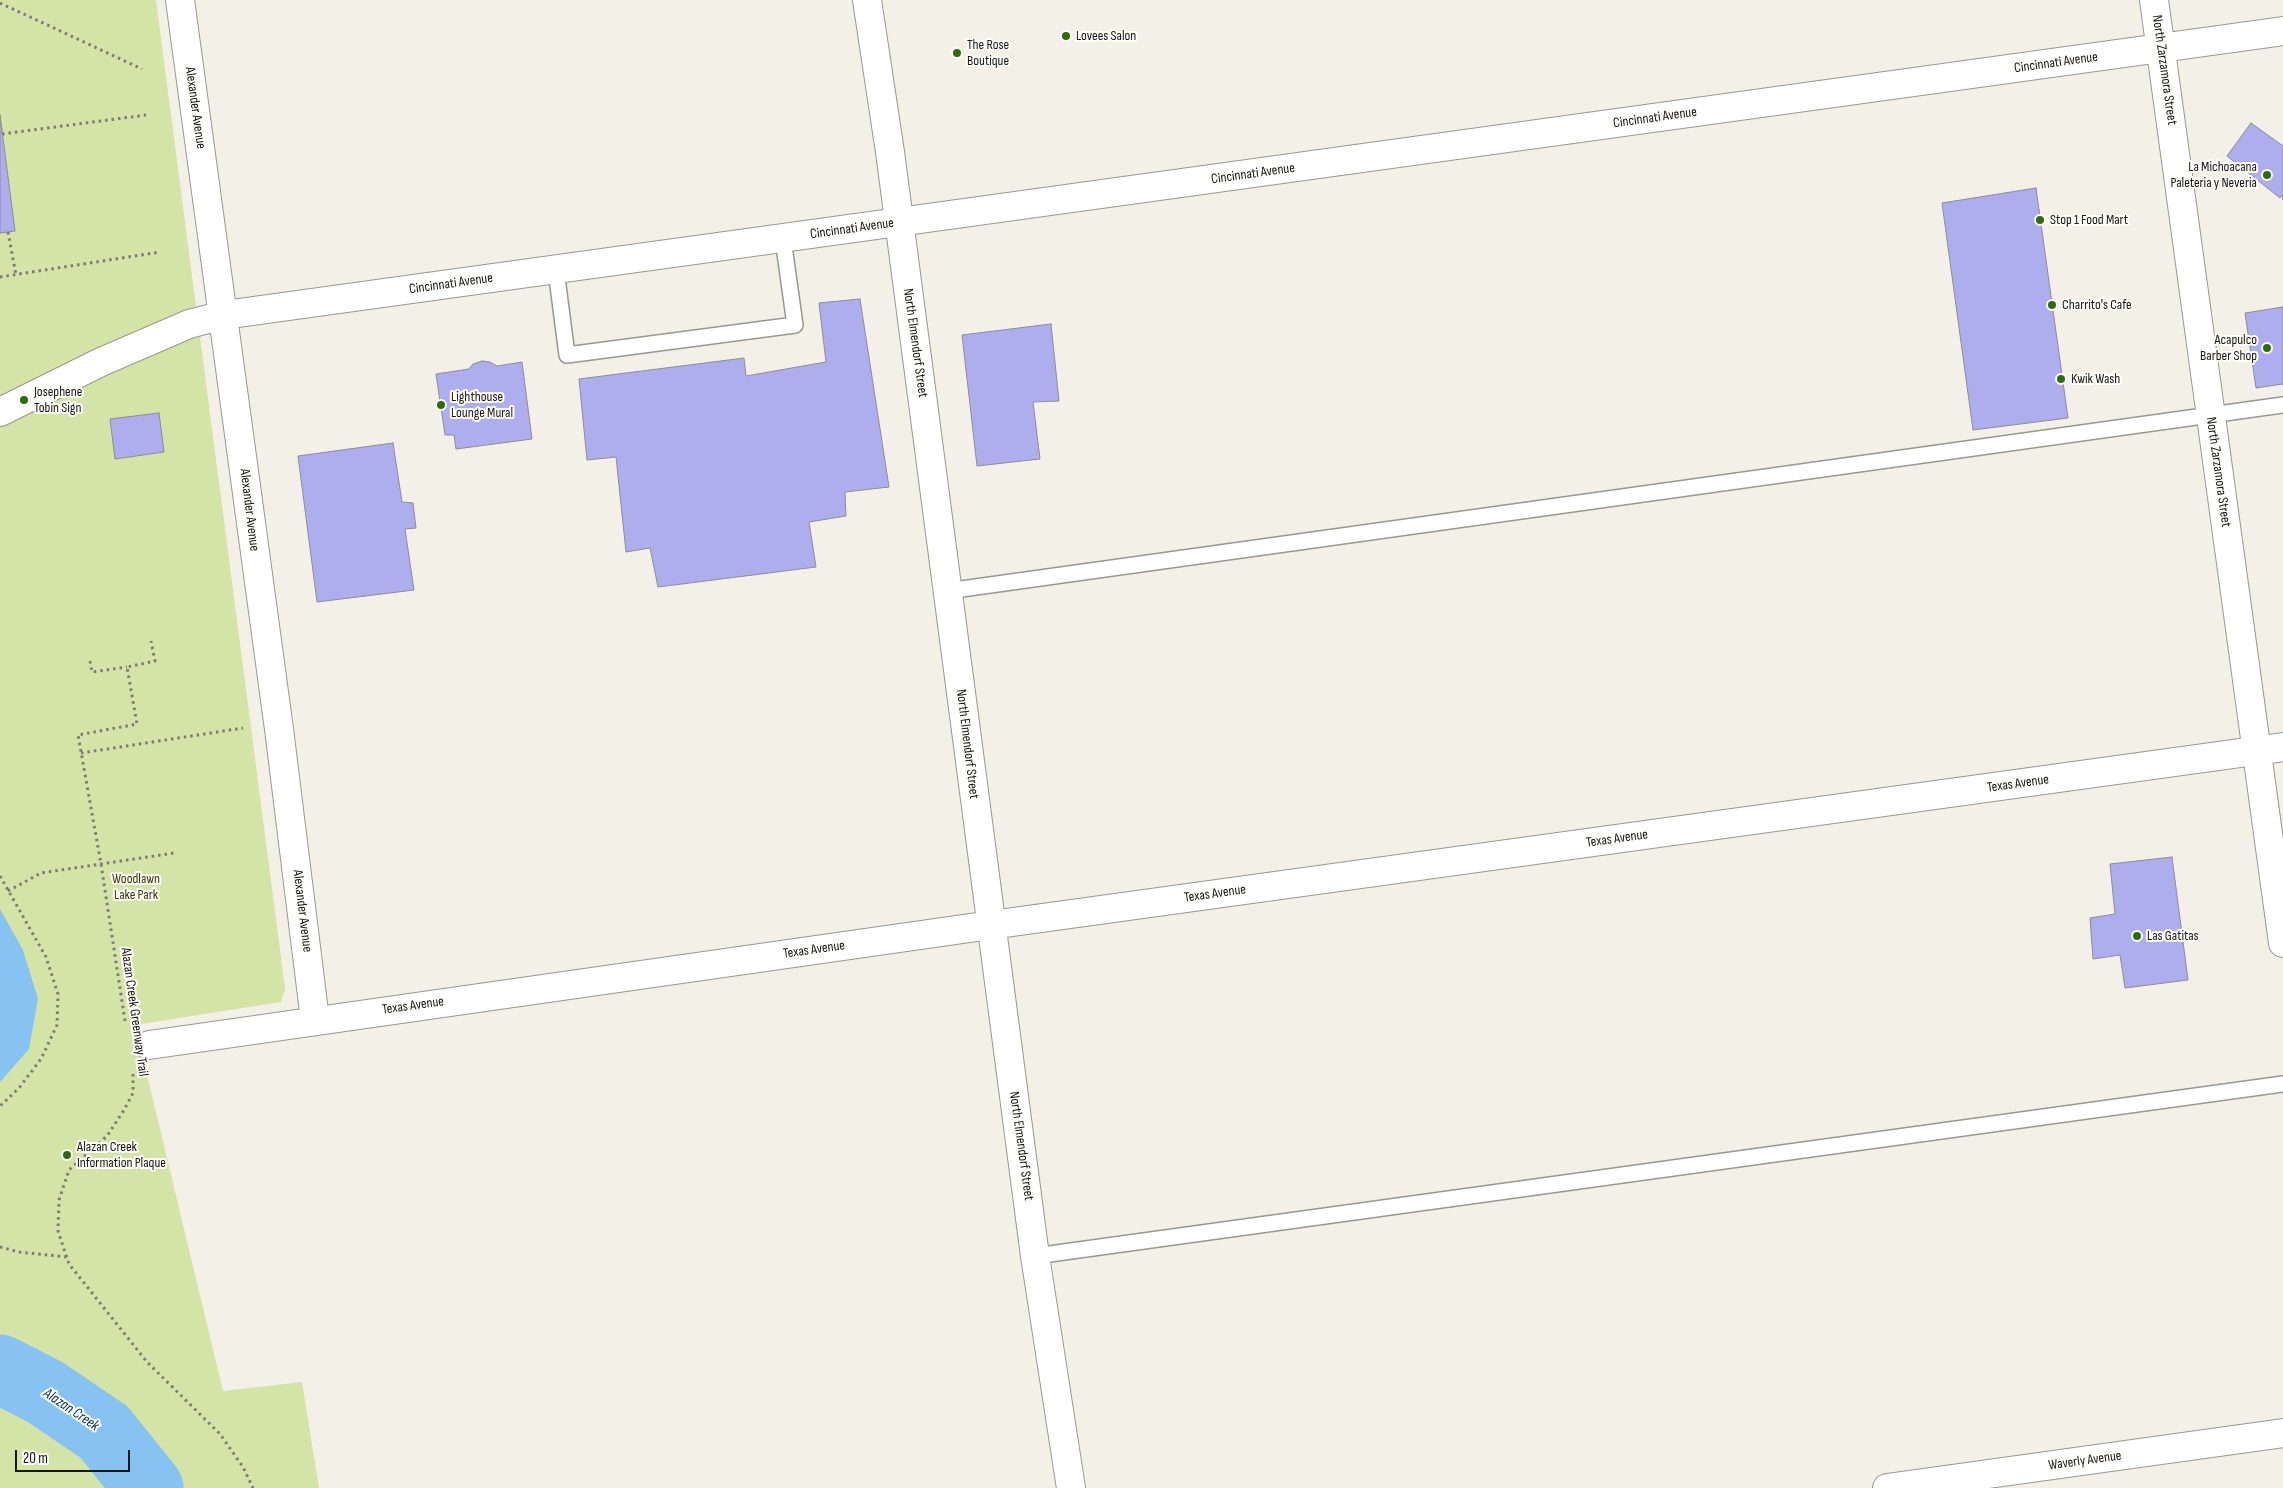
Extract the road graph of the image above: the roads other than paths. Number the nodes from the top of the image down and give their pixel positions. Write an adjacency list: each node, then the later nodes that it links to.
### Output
1 (180, 0): 9 (street, Alexander Avenue)
2 (867, 0): 6 (street, North Elmendorf Street)
3 (2154, 0): 5 (street, North Zarzamora Street)
4 (2283, 32): 5 (street, Cincinnati Avenue)
5 (2161, 48): 6 (street, Cincinnati Avenue); 12 (street, North Zarzamora Street)
6 (899, 223): 7 (street, Cincinnati Avenue); 13 (street, North Elmendorf Street)
7 (783, 239): 8 (street, Cincinnati Avenue); 8 (lane)
8 (556, 270): 9 (street, Cincinnati Avenue)
9 (224, 315): 11 (street, Cincinnati Avenue); 18 (street, Alexander Avenue)
10 (2283, 405): 12 (lane)
11 (0, 412)
12 (2211, 415): 13 (lane); 15 (street, North Zarzamora Street)
13 (947, 591): 16 (street, North Elmendorf Street)
14 (2283, 748): 15 (street, Texas Avenue)
15 (2256, 751): 16 (street, Texas Avenue); 17 (street, North Zarzamora Street)
16 (991, 925): 18 (street, Texas Avenue); 21 (street, North Elmendorf Street)
17 (2283, 943)
18 (316, 1020): 19 (street, Texas Avenue)
19 (149, 1045)
20 (2283, 1084): 21 (lane)
21 (1035, 1256): 23 (street, North Elmendorf Street)
22 (2283, 1433): 24 (street, Waverly Avenue)
23 (1071, 1488)
24 (1887, 1488)

